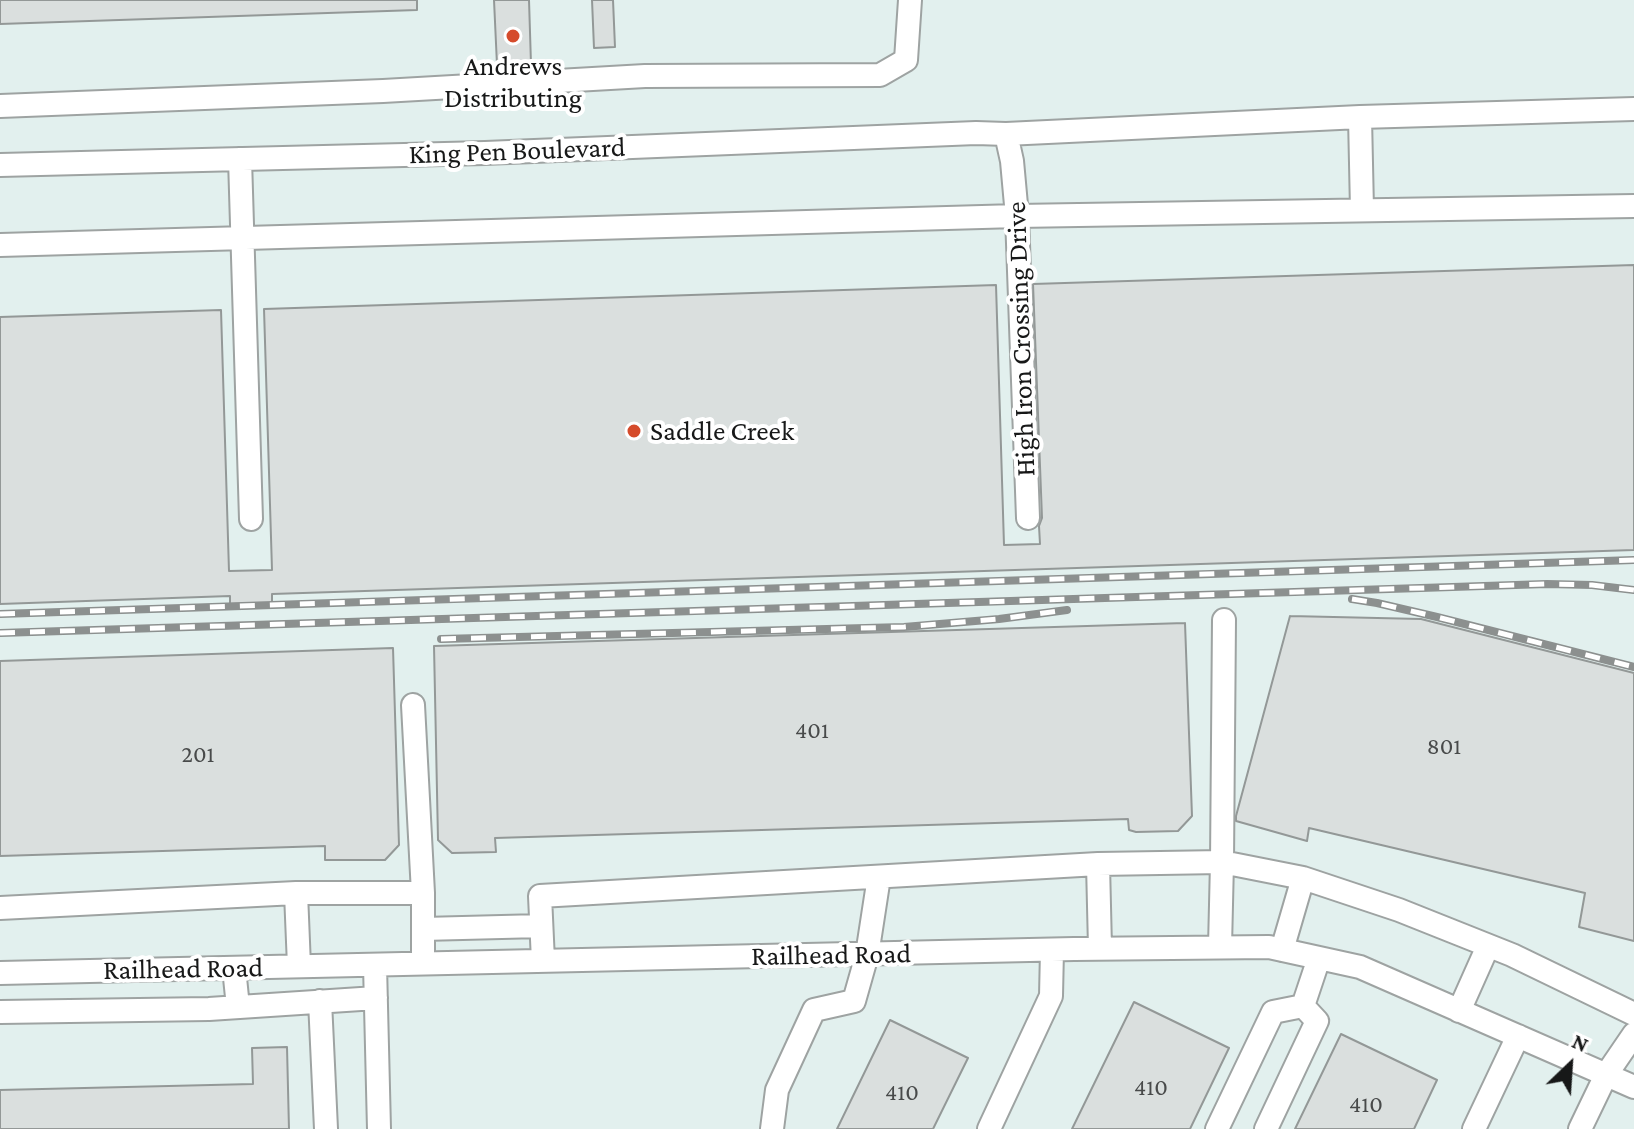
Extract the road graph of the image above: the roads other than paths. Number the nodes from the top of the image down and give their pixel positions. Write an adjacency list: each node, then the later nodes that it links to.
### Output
1 (910, 0): 2 (street)
2 (0, 106)
3 (1634, 109): 4 (street, King Pen Boulevard)
4 (1360, 117): 5 (street, King Pen Boulevard); 9 (street)
5 (1006, 134): 6 (street, King Pen Boulevard); 10 (street, High Iron Crossing Drive)
6 (240, 159): 7 (street, King Pen Boulevard); 11 (street)
7 (0, 165)
8 (1634, 206): 9 (street)
9 (1362, 210): 10 (street)
10 (1017, 216): 11 (street); 13 (street, High Iron Crossing Drive)
11 (242, 238): 12 (street); 14 (street)
12 (0, 245)
13 (1028, 518)
14 (251, 519)
15 (1224, 620): 17 (street)
16 (413, 705): 22 (street)
17 (1222, 862): 18 (street); 20 (street); 27 (street)
18 (1098, 864): 19 (street); 28 (street)
19 (879, 877): 24 (street); 31 (street)
20 (1303, 878): 26 (street); 30 (street)
21 (296, 893): 22 (street); 23 (street); 36 (street)
22 (423, 893): 25 (street)
23 (0, 908)
24 (541, 926): 25 (street); 33 (street)
25 (423, 929): 34 (street)
26 (1488, 946): 43 (street); 45 (street)
27 (1220, 947): 28 (street, Railhead Road); 30 (street, Railhead Road)
28 (1100, 948): 29 (street, Railhead Road)
29 (1052, 950): 31 (street, Railhead Road); 53 (street)
30 (1282, 950): 32 (street, Railhead Road)
31 (867, 955): 33 (street, Railhead Road); 52 (street)
32 (1319, 958): 41 (street); 43 (street, Railhead Road)
33 (543, 961): 34 (street, Railhead Road)
34 (423, 963): 35 (street, Railhead Road)
35 (375, 965): 36 (street, Railhead Road); 39 (street)
36 (299, 966): 37 (street, Railhead Road)
37 (234, 968): 38 (street, Railhead Road); 42 (street)
38 (0, 973)
39 (376, 998): 40 (street); 51 (street)
40 (320, 1001): 42 (street); 50 (street)
41 (1303, 1006): 54 (street); 55 (street)
42 (238, 1007): 44 (street)
43 (1459, 1011): 47 (street, Railhead Road)
44 (0, 1012)
45 (1634, 1014)
46 (1634, 1034): 48 (street)
47 (1518, 1036): 48 (street, Railhead Road); 56 (street)
48 (1606, 1075): 49 (street, Railhead Road); 57 (street)
49 (1634, 1087)
50 (326, 1129)
51 (379, 1129)
52 (772, 1129)
53 (989, 1129)
54 (1217, 1129)
55 (1266, 1129)
56 (1474, 1129)
57 (1580, 1129)

